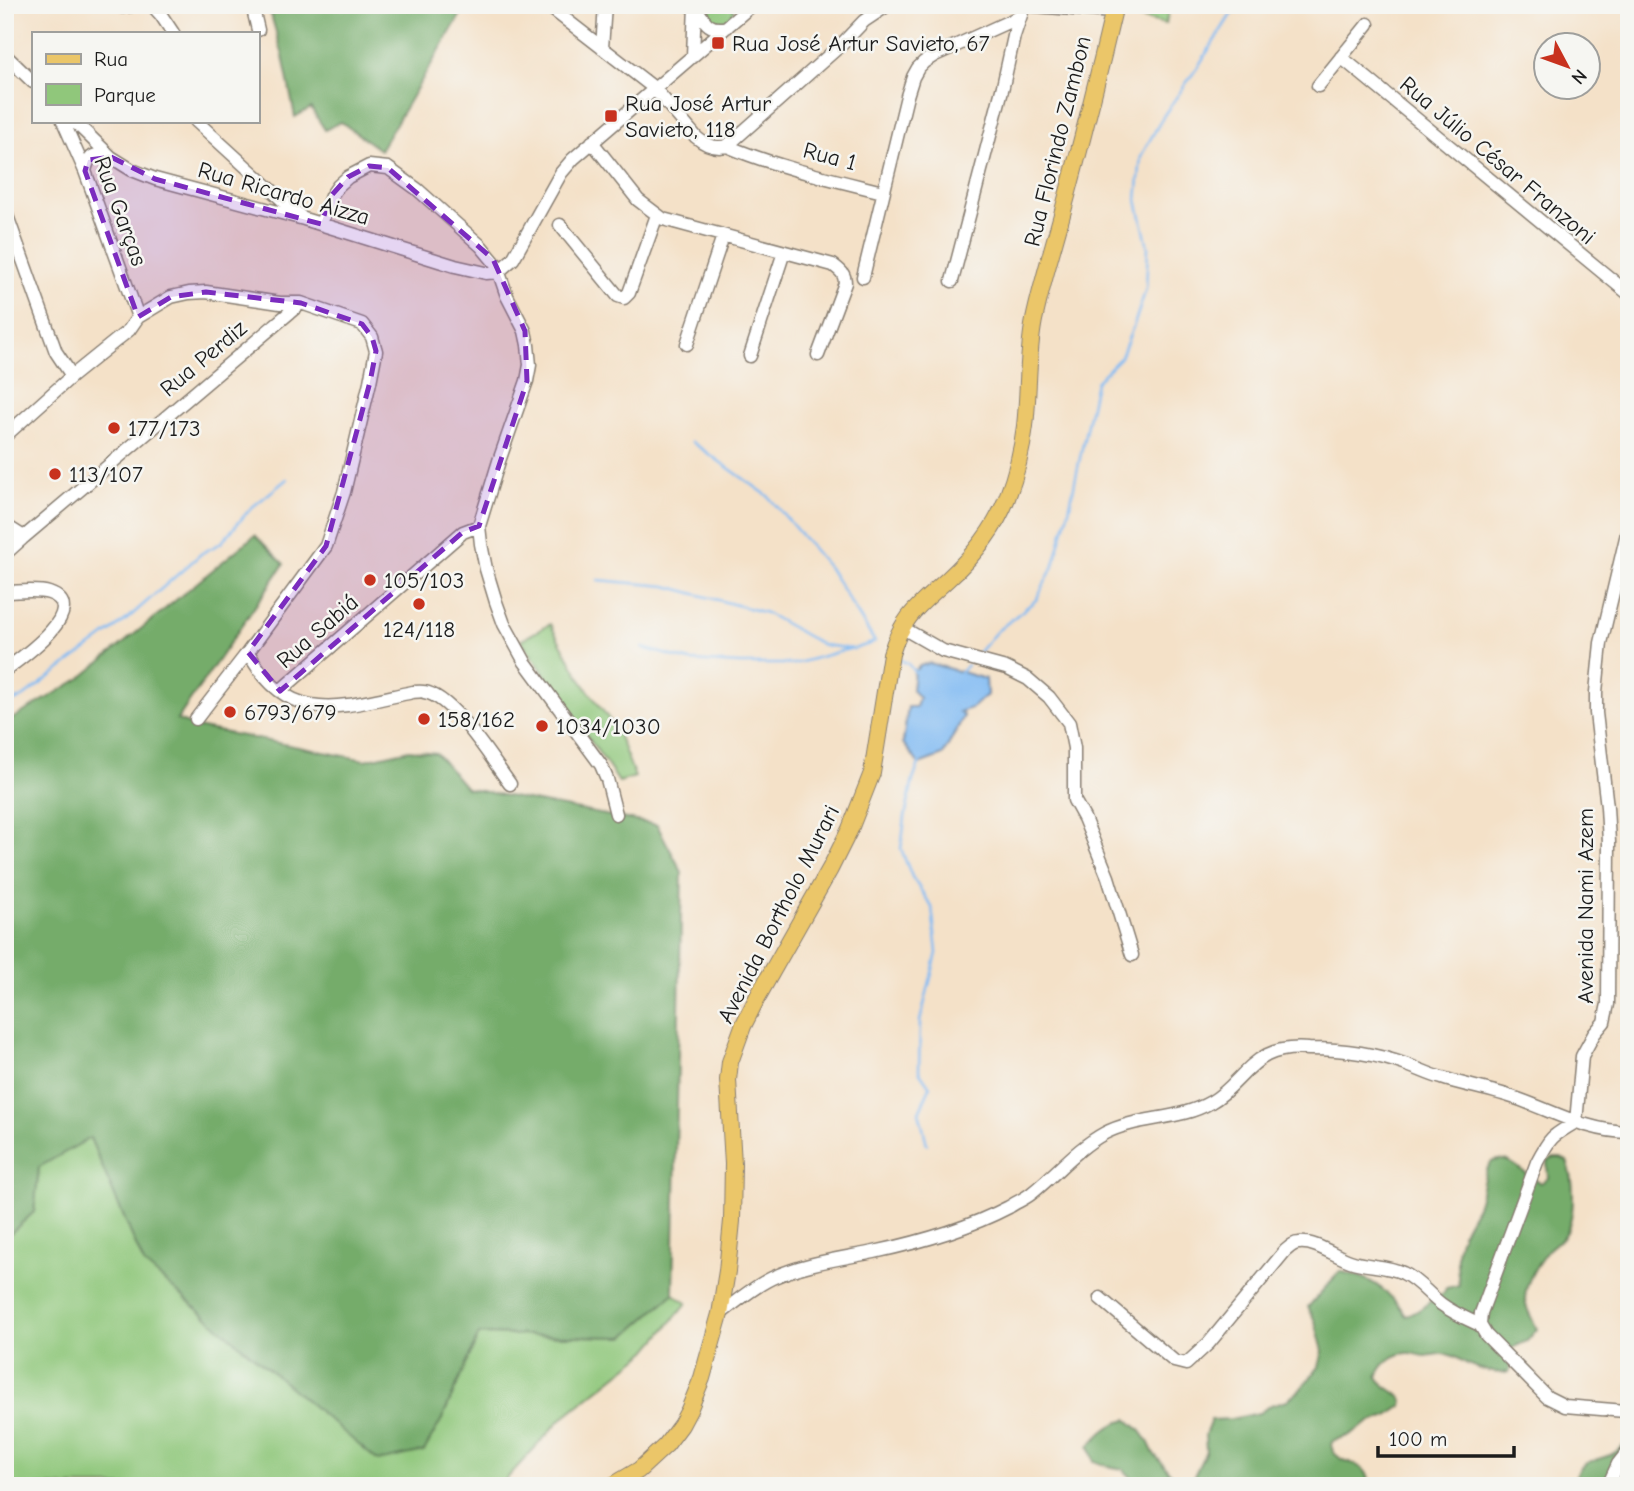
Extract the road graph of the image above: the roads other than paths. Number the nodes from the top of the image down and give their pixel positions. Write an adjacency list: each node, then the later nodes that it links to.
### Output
1 (120, 5): 2 (street)
2 (135, 5)
3 (152, 5): 17 (street)
4 (252, 5): 16 (street)
5 (547, 5): 20 (street, Rua 1)
6 (605, 5): 20 (street)
7 (752, 5): 15 (street)
8 (868, 5): 13 (street)
9 (888, 5): 13 (street)
10 (695, 6): 15 (street); 22 (street)
11 (1021, 9): 12 (street); 18 (street); 19 (street)
12 (1114, 9): 45 (main road, Rua Florindo Zambon)
13 (864, 21): 31 (street)
14 (1368, 24): 23 (street)
15 (727, 27): 22 (street)
16 (258, 30)
17 (172, 32)
18 (982, 34): 19 (street); 34 (street)
19 (1014, 36): 44 (street)
20 (602, 48): 26 (street, Rua 1)
21 (5, 55): 24 (street)
22 (693, 56): 26 (street)
23 (1341, 57): 25 (street); 46 (street, Rua Júlio César Franzoni)
24 (32, 81)
25 (1318, 86)
26 (654, 88): 30 (street); 31 (street, Rua 1)
27 (64, 122): 33 (street, Rua Garças)
28 (75, 122): 32 (street, Rua Ricardo Aizza)
29 (197, 122): 37 (street)
30 (592, 142): 36 (street); 42 (street)
31 (726, 146): 34 (street, Rua 1)
32 (111, 157): 33 (street); 37 (street, Rua Ricardo Aizza)
33 (85, 171): 48 (street, Rua Garças)
34 (883, 192): 43 (street)
35 (5, 210): 52 (street)
36 (657, 215): 39 (street); 40 (street)
37 (304, 219): 38 (street, Rua Ricardo Aizza)
38 (321, 224): 42 (street, Rua Ricardo Aizza); 42 (street)
39 (560, 225)
40 (723, 236): 41 (street); 49 (street)
41 (784, 252): 50 (street); 51 (street)
42 (502, 269): 56 (street)
43 (863, 277)
44 (953, 281)
45 (1042, 287): 60 (main road, Avenida Bortholo Murari)
46 (1629, 294)
47 (301, 303): 48 (street); 57 (street, Rua Perdiz); 61 (street)
48 (138, 317): 52 (street)
49 (687, 344)
50 (818, 355)
51 (750, 356)
52 (72, 376): 53 (street)
53 (5, 436)
54 (5, 525): 57 (street)
55 (1629, 525): 68 (street, Avenida Nami Azem)
56 (479, 526): 63 (street, Rua Sabiá); 66 (street)
57 (24, 537): 58 (street, Rua Perdiz)
58 (5, 555)
59 (5, 592): 62 (street)
60 (901, 627): 67 (street); 71 (main road, Avenida Bortholo Murari)
61 (248, 652): 63 (street); 64 (street)
62 (5, 670)
63 (280, 691): 65 (street)
64 (196, 719)
65 (510, 784)
66 (616, 814)
67 (1132, 955)
68 (1576, 1122): 69 (street); 71 (street); 72 (street)
69 (1629, 1132)
70 (1100, 1298): 72 (street)
71 (720, 1314): 75 (main road, Avenida Bortholo Murari)
72 (1480, 1325): 73 (street)
73 (1629, 1413)
74 (1629, 1450): 76 (street)
75 (612, 1486)
76 (1608, 1486)

